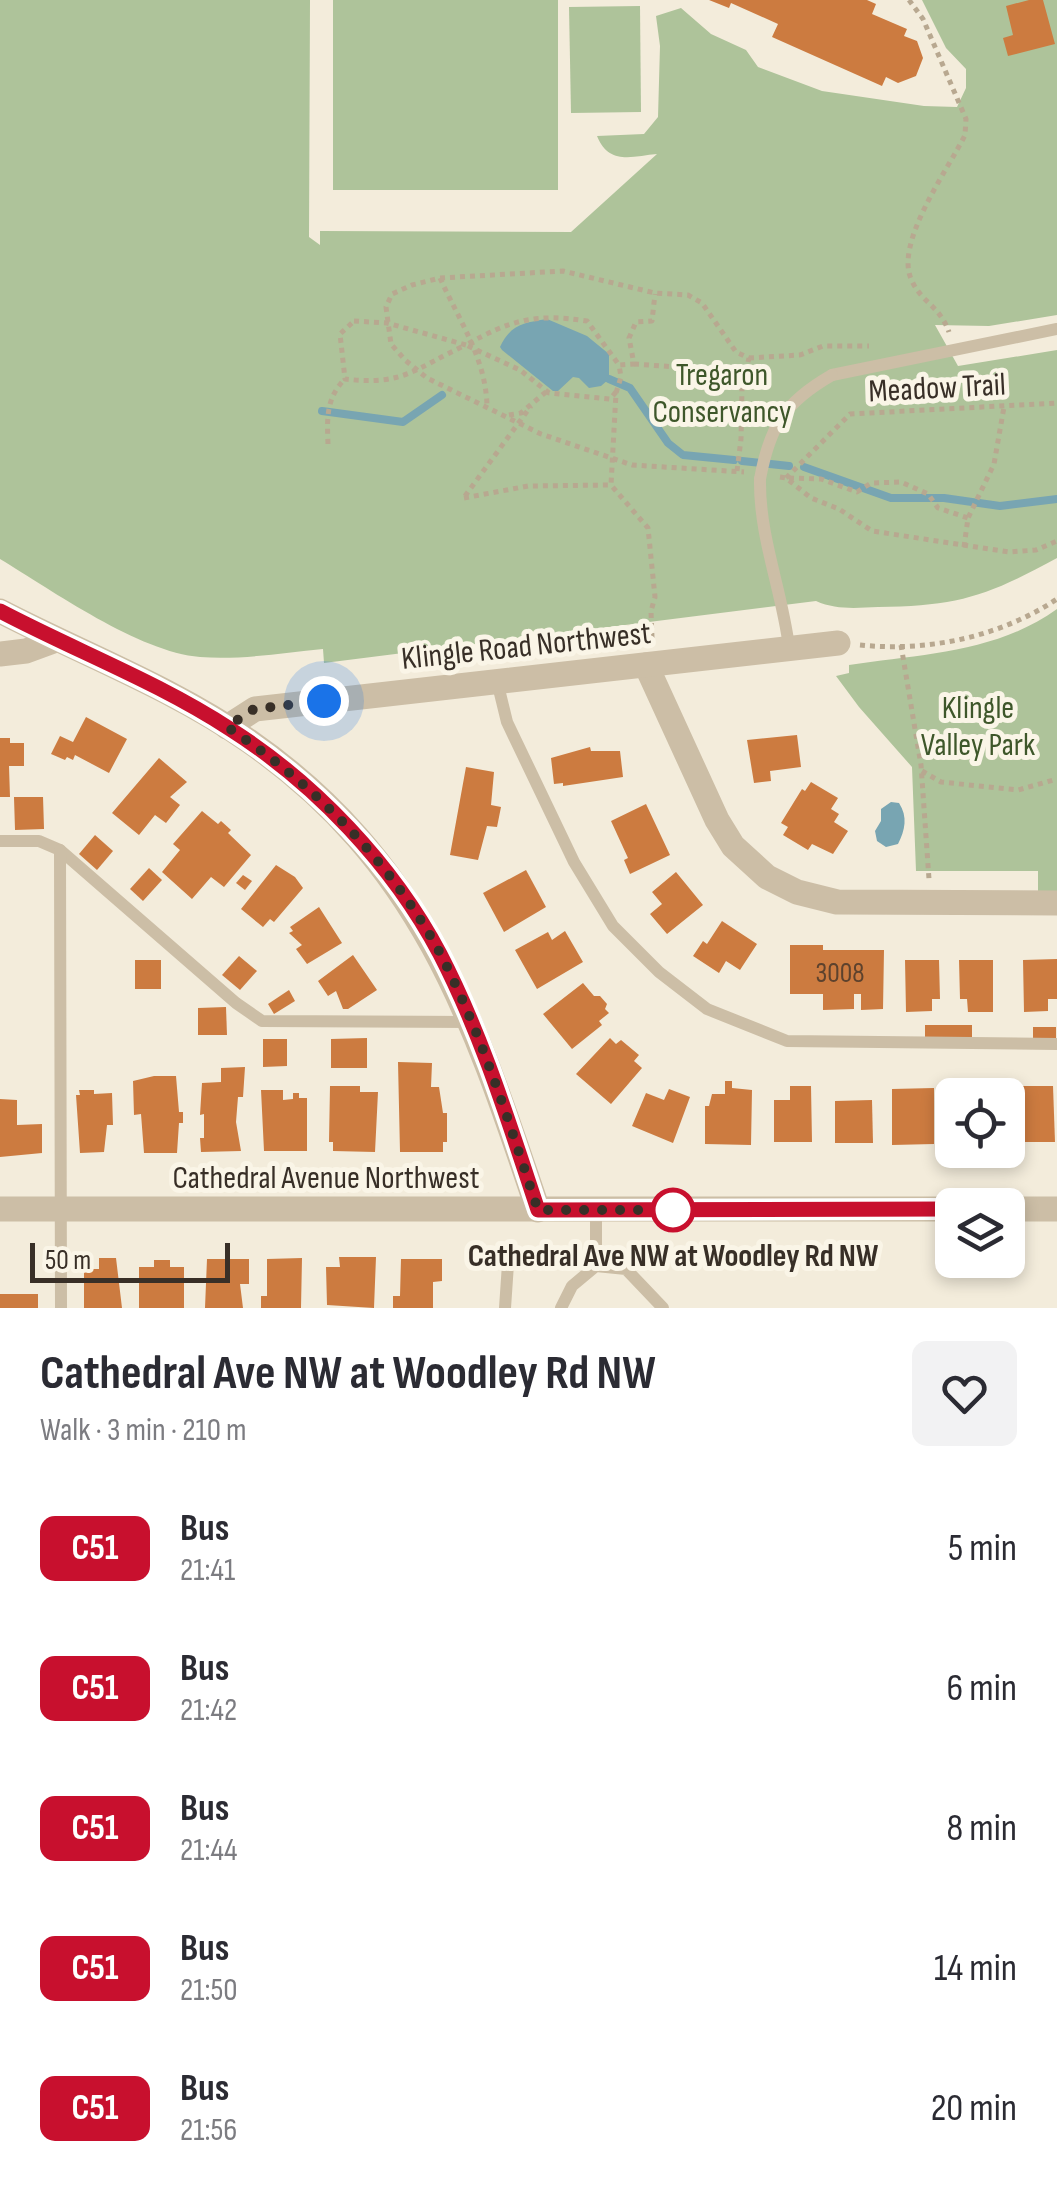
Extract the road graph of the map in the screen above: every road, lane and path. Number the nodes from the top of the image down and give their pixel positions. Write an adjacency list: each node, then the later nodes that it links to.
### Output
1 (909, 0): 8 (path)
2 (440, 278): 3 (path); 4 (path); 6 (path)
3 (655, 293): 9 (path); 11 (path)
4 (387, 323): 6 (path); 13 (path); 14 (path)
5 (1057, 329): 8 (lane)
6 (469, 343): 7 (path); 12 (path); 13 (path)
7 (476, 349): 17 (path); 19 (path)
8 (954, 349): 10 (lane)
9 (748, 358): 10 (path); 15 (path)
10 (894, 362): 33 (lane, bridge)
11 (634, 364): 12 (path); 15 (path)
12 (619, 365): 16 (path)
13 (420, 370): 14 (path); 19 (path)
14 (345, 379): 22 (path)
15 (742, 386): 23 (path)
16 (617, 391): 17 (path); 24 (path)
17 (547, 392): 20 (path)
18 (1057, 403): 21 (path, Meadow Trail)
19 (488, 406): 20 (path)
20 (530, 406): 24 (path)
21 (1005, 406): 25 (path); 25 (path, Meadow Trail)
22 (328, 444)
23 (736, 471)
24 (610, 485): 29 (path)
25 (968, 518): 26 (path)
26 (964, 547)
27 (1057, 599): 32 (path)
28 (0, 611): 30 (street)
29 (652, 638)
30 (56, 640): 34 (street); 37 (street)
31 (838, 643): 32 (path); 33 (street, Klingle Road Northwest)
32 (901, 646): 38 (path)
33 (789, 647): 35 (street, Klingle Road Northwest)
34 (0, 654)
35 (646, 665): 36 (street, Klingle Road Northwest); 43 (street)
36 (498, 681): 37 (street, Klingle Road Northwest); 45 (lane)
37 (227, 727): 44 (street)
38 (922, 770): 39 (path); 42 (path)
39 (1057, 780)
40 (0, 841): 41 (lane)
41 (60, 850): 44 (lane); 47 (lane)
42 (930, 879)
43 (1057, 903)
44 (472, 1022): 51 (street)
45 (1057, 1044)
46 (0, 1209): 47 (street, Cathedral Avenue Northwest)
47 (62, 1209): 51 (street, Cathedral Avenue Northwest); 55 (lane)
48 (935, 1209): 52 (street, Cathedral Avenue Northwest)
49 (1025, 1209): 50 (street)
50 (1057, 1209)
51 (538, 1210): 52 (street, Cathedral Avenue Northwest)
52 (596, 1210): 54 (lane)
53 (508, 1264): 56 (lane)
54 (596, 1266): 57 (lane); 58 (lane)
55 (61, 1308)
56 (505, 1308)
57 (560, 1308)
58 (663, 1308)

